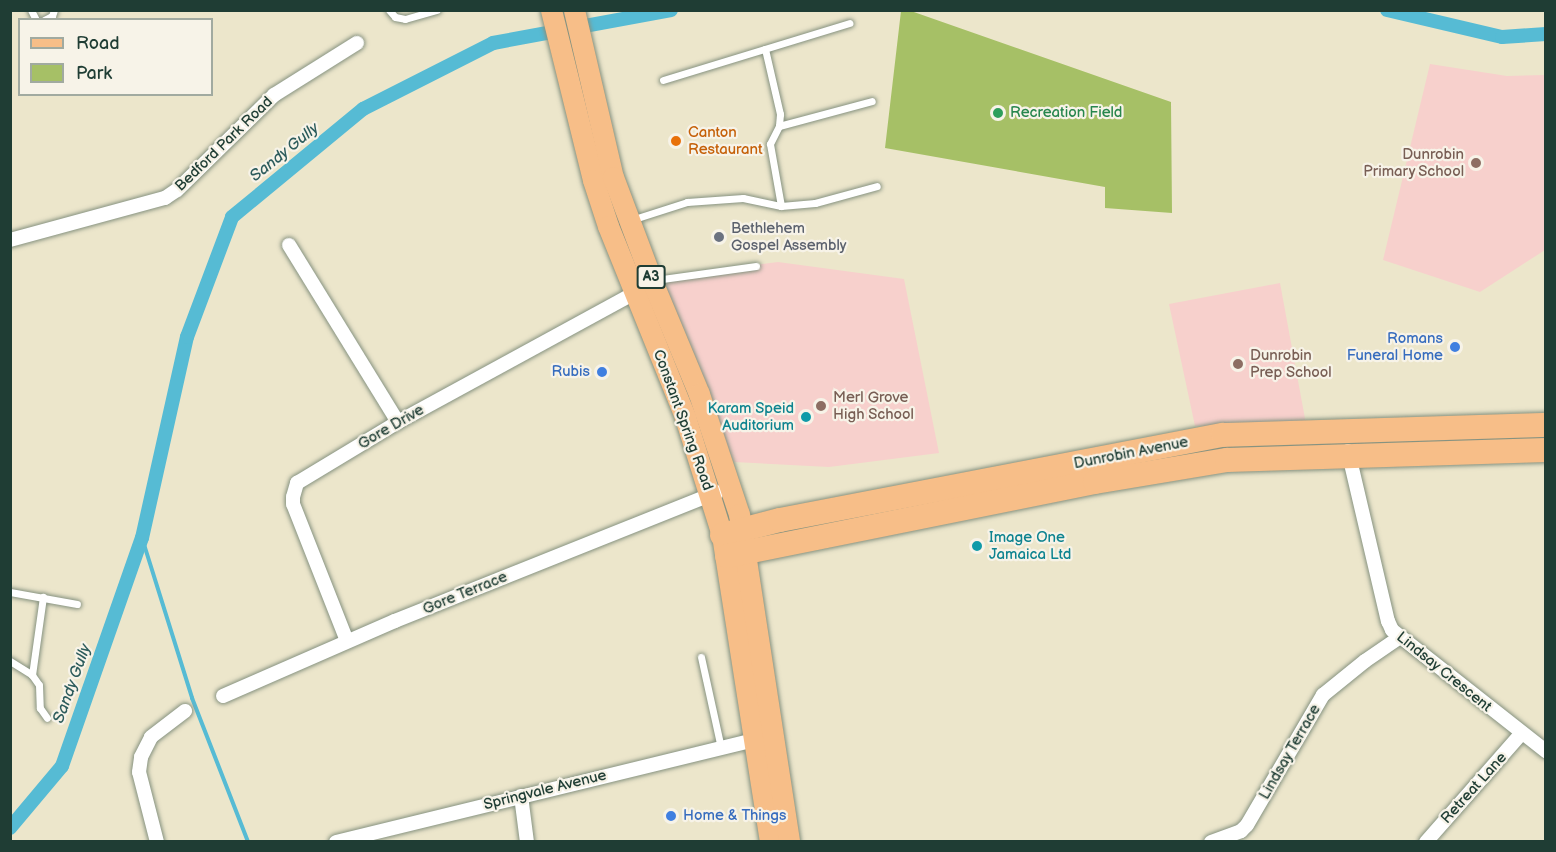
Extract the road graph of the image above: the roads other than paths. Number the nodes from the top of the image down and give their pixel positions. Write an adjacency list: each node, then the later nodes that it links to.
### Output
1 (389, 10): 2 (lane)
2 (437, 10)
3 (551, 10): 17 (main road, Constant Spring Road / A3)
4 (574, 10): 13 (main road, Constant Spring Road / A3)
5 (850, 23): 7 (lane)
6 (357, 43): 14 (street, Bedford Park Road)
7 (765, 49): 8 (lane); 10 (lane)
8 (663, 80)
9 (872, 101): 10 (lane)
10 (779, 126): 12 (lane)
11 (877, 186): 12 (lane)
12 (781, 206): 13 (lane)
13 (628, 220): 17 (main road, Constant Spring Road / A3)
14 (10, 240)
15 (289, 245): 18 (street)
16 (756, 266): 17 (lane)
17 (644, 287): 18 (street, Gore Drive); 22 (main road, Constant Spring Road / A3); 23 (main road, Constant Spring Road / A3)
18 (398, 422): 29 (street, Gore Drive)
19 (1545, 425): 20 (highway, Dunrobin Avenue)
20 (1349, 443): 21 (highway, Dunrobin Avenue); 24 (highway, Dunrobin Avenue); 28 (street, Lindsay Crescent)
21 (1545, 450)
22 (732, 488): 23 (street, Gore Terrace); 24 (main road, Constant Spring Road / A3)
23 (710, 495): 24 (main road, Constant Spring Road / A3); 29 (street, Gore Terrace)
24 (734, 543): 37 (main road, Constant Spring Road / A3); 45 (main road, Constant Spring Road / A3)
25 (10, 592): 26 (lane)
26 (43, 597): 27 (lane); 32 (lane)
27 (76, 604)
28 (1400, 637): 36 (street, Lindsay Crescent); 46 (street, Lindsay Terrace)
29 (347, 642): 33 (street, Gore Terrace)
30 (701, 657): 38 (lane)
31 (10, 661): 32 (lane)
32 (32, 675): 35 (lane)
33 (223, 696)
34 (185, 711): 42 (street)
35 (47, 718)
36 (1521, 734): 39 (street, Lindsay Crescent); 47 (street, Retreat Lane)
37 (755, 740): 38 (street, Springvale Avenue); 44 (main road, Constant Spring Road / A3)
38 (721, 748): 40 (street, Springvale Avenue)
39 (1545, 751)
40 (521, 796): 41 (street, Springvale Avenue); 43 (street)
41 (344, 841)
42 (157, 842)
43 (527, 842)
44 (770, 842)
45 (789, 842)
46 (1210, 842)
47 (1426, 842)

